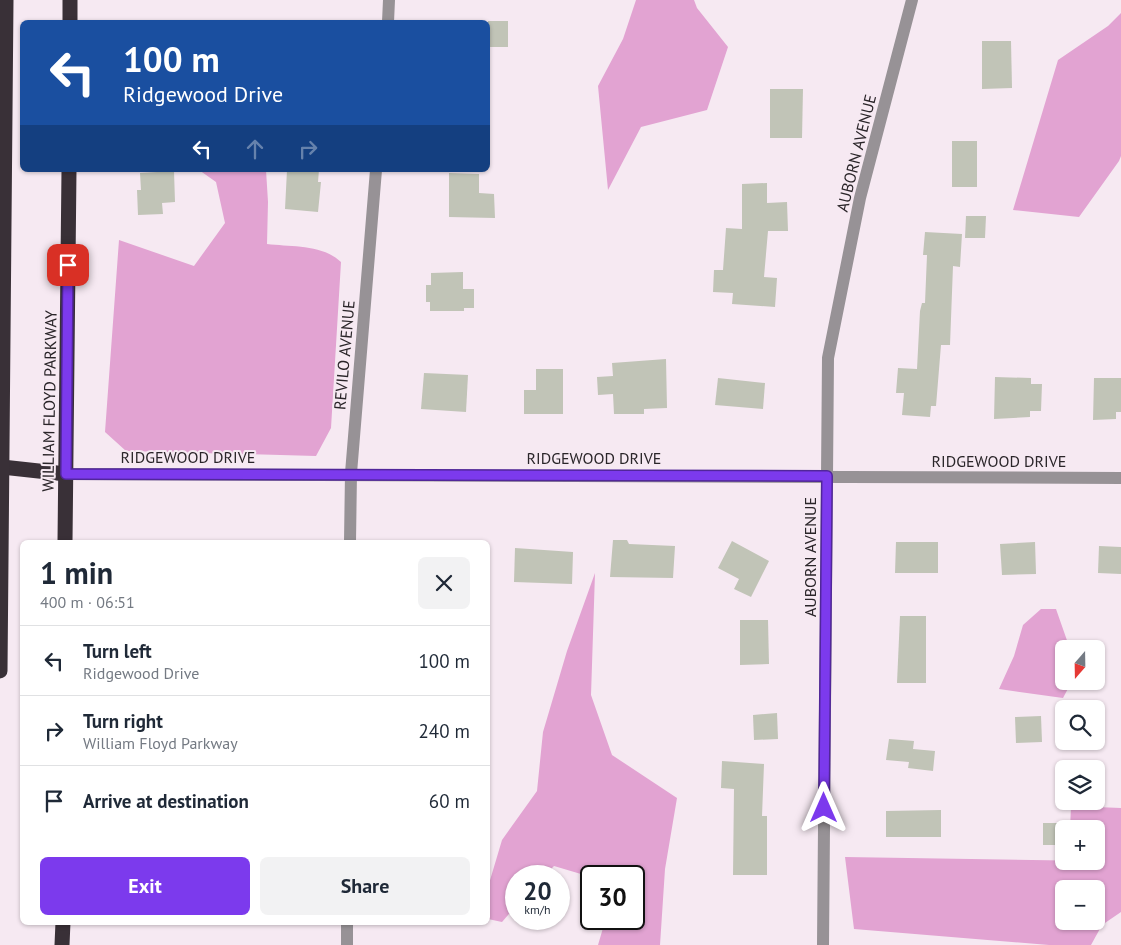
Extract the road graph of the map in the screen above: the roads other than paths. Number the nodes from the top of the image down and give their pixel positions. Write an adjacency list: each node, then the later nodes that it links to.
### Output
1 (6, 0): 9 (highway)
2 (70, 0): 5 (highway)
3 (389, 0): 6 (street)
4 (912, 0): 12 (street, AUBORN AVENUE)
5 (70, 20)
6 (388, 20)
7 (69, 172): 11 (highway, WILLIAM FLOYD PARKWAY)
8 (376, 172): 10 (street, REVILO AVENUE)
9 (1, 467): 11 (highway); 16 (highway)
10 (351, 473): 11 (street, RIDGEWOOD DRIVE); 12 (street, RIDGEWOOD DRIVE); 15 (street, REVILO AVENUE)
11 (66, 474): 14 (highway, WILLIAM FLOYD PARKWAY)
12 (827, 476): 13 (street, RIDGEWOOD DRIVE); 21 (street, AUBORN AVENUE)
13 (1121, 478)
14 (65, 540)
15 (350, 540)
16 (0, 670)
17 (62, 925): 19 (highway)
18 (347, 925): 20 (street)
19 (62, 945)
20 (347, 945)
21 (823, 945)

